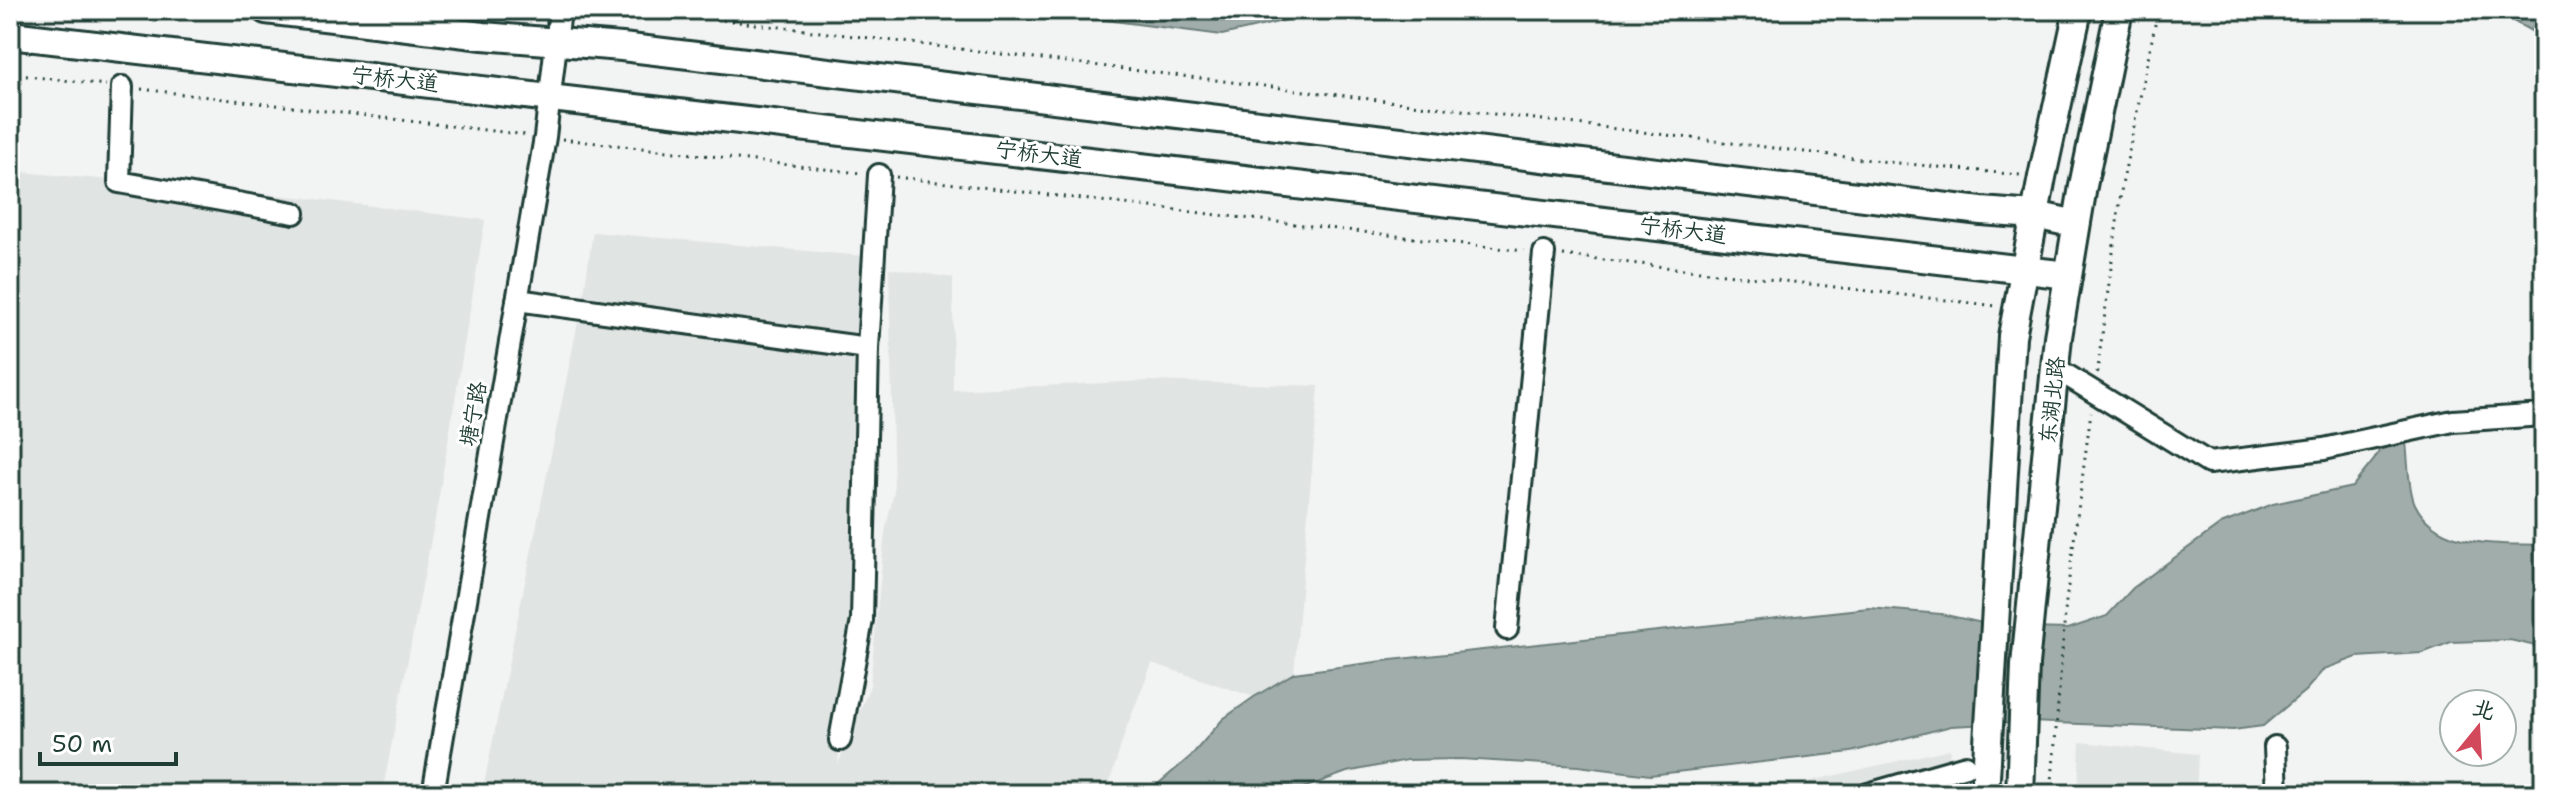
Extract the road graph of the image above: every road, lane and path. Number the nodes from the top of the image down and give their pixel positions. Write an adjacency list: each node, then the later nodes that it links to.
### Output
1 (266, 10): 7 (main road)
2 (560, 10): 9 (street, 塘宁路)
3 (660, 10): 15 (path)
4 (2078, 10): 15 (main road, 东湖北路)
5 (2119, 10): 19 (main road, 东湖北路)
6 (2158, 10): 16 (path)
7 (449, 21): 9 (main road)
8 (10, 35): 12 (main road, 宁桥大道)
9 (556, 42): 12 (street, 塘宁路); 18 (main road)
10 (10, 74): 11 (path)
11 (122, 87): 13 (path); 17 (street)
12 (551, 97): 13 (street, 塘宁路); 21 (main road, 宁桥大道)
13 (545, 137): 14 (path); 23 (street, 塘宁路)
14 (879, 175): 20 (path); 25 (street)
15 (2042, 177): 18 (main road, 东湖北路)
16 (2122, 185)
17 (294, 213)
18 (2035, 215): 19 (main road); 21 (main road, 东湖北路)
19 (2076, 224): 22 (main road, 东湖北路)
20 (1544, 253): 24 (path); 29 (street)
21 (2024, 269): 22 (main road, 宁桥大道); 24 (main road, 东湖北路)
22 (2068, 275): 26 (main road, 东湖北路)
23 (517, 300): 25 (street); 33 (street, 塘宁路)
24 (2017, 308): 32 (main road, 东湖北路)
25 (868, 348): 30 (street)
26 (2055, 368): 27 (street); 36 (main road, 东湖北路)
27 (2544, 415)
28 (2066, 601): 37 (path)
29 (1507, 629)
30 (840, 740)
31 (2275, 747): 38 (street)
32 (1977, 766): 34 (street); 35 (main road, 东湖北路)
33 (433, 794)
34 (1868, 794)
35 (1985, 794)
36 (2020, 794)
37 (2051, 794)
38 (2277, 794)

